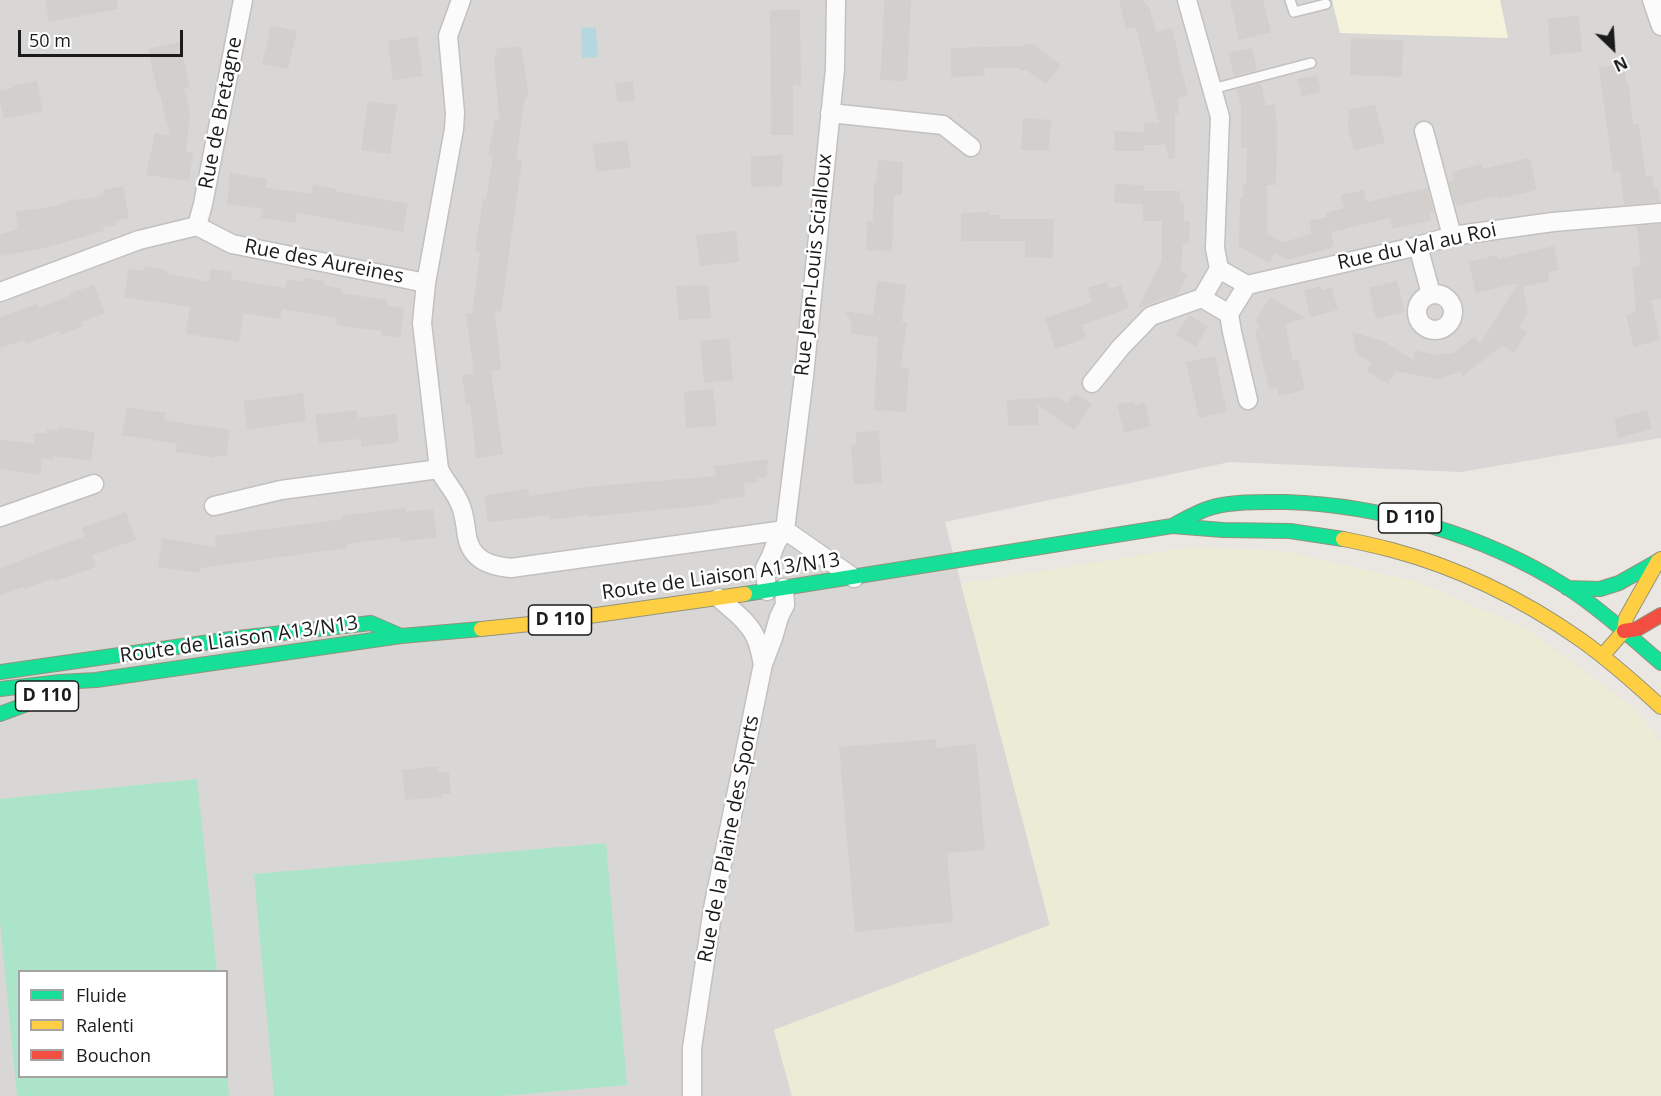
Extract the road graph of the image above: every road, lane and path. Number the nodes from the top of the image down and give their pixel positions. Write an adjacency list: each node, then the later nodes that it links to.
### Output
1 (243, 0): 15 (street, Rue de Bretagne)
2 (461, 0): 19 (street)
3 (836, 0): 11 (street, Rue Jean-Louis Scialloux)
4 (1187, 0): 10 (street)
5 (1290, 0): 7 (lane)
6 (1653, 0): 8 (street)
7 (1326, 4)
8 (1661, 26)
9 (1311, 63): 10 (lane)
10 (1212, 89): 18 (street)
11 (830, 112): 13 (street); 32 (street, Rue Jean-Louis Scialloux)
12 (1424, 131): 16 (street)
13 (971, 147)
14 (1661, 213): 16 (street, Rue du Val au Roi)
15 (197, 226): 19 (street, Rue des Aureines); 21 (street)
16 (1452, 236): 17 (street, Rue du Val au Roi)
17 (1418, 246): 20 (street, Rue du Val au Roi); 22 (street)
18 (1219, 269): 20 (street); 23 (street)
19 (426, 283): 27 (street, Rue des Aureines)
20 (1247, 285): 24 (street)
21 (0, 292)
22 (1431, 294)
23 (1203, 298): 24 (street); 25 (street)
24 (1229, 315): 26 (street)
25 (1092, 383)
26 (1248, 400)
27 (439, 469): 29 (street); 32 (street, Rue des Aureines)
28 (94, 484): 30 (street)
29 (214, 506)
30 (0, 517)
31 (1172, 526): 34 (main road, Route de Liaison A13/N13 / D 110); 35 (main road, D 110); 41 (main road, D 110)
32 (785, 530): 34 (street); 36 (street, Rue Jean-Louis Scialloux)
33 (1659, 560): 35 (main road, D 110); 39 (main road, D 110)
34 (854, 578): 36 (main road, Route de Liaison A13/N13 / D 110)
35 (1567, 588): 39 (main road, D 110)
36 (775, 589): 37 (main road, Route de Liaison A13/N13 / D 110); 43 (street)
37 (719, 598): 40 (main road, Route de Liaison A13/N13 / D 110); 43 (street, Rue de la Plaine des Sports)
38 (1661, 615): 39 (main road, D 110)
39 (1624, 631): 41 (main road, D 110); 42 (main road, D 110)
40 (401, 636): 44 (main road, D 110); 45 (main road, Route de Liaison A13/N13 / D 110)
41 (1603, 655): 47 (main road, D 110)
42 (1661, 663)
43 (763, 664): 49 (street, Rue de la Plaine des Sports)
44 (0, 672)
45 (96, 680): 46 (main road); 48 (main road, D 110)
46 (0, 689)
47 (1661, 707)
48 (0, 714)
49 (692, 1096)

